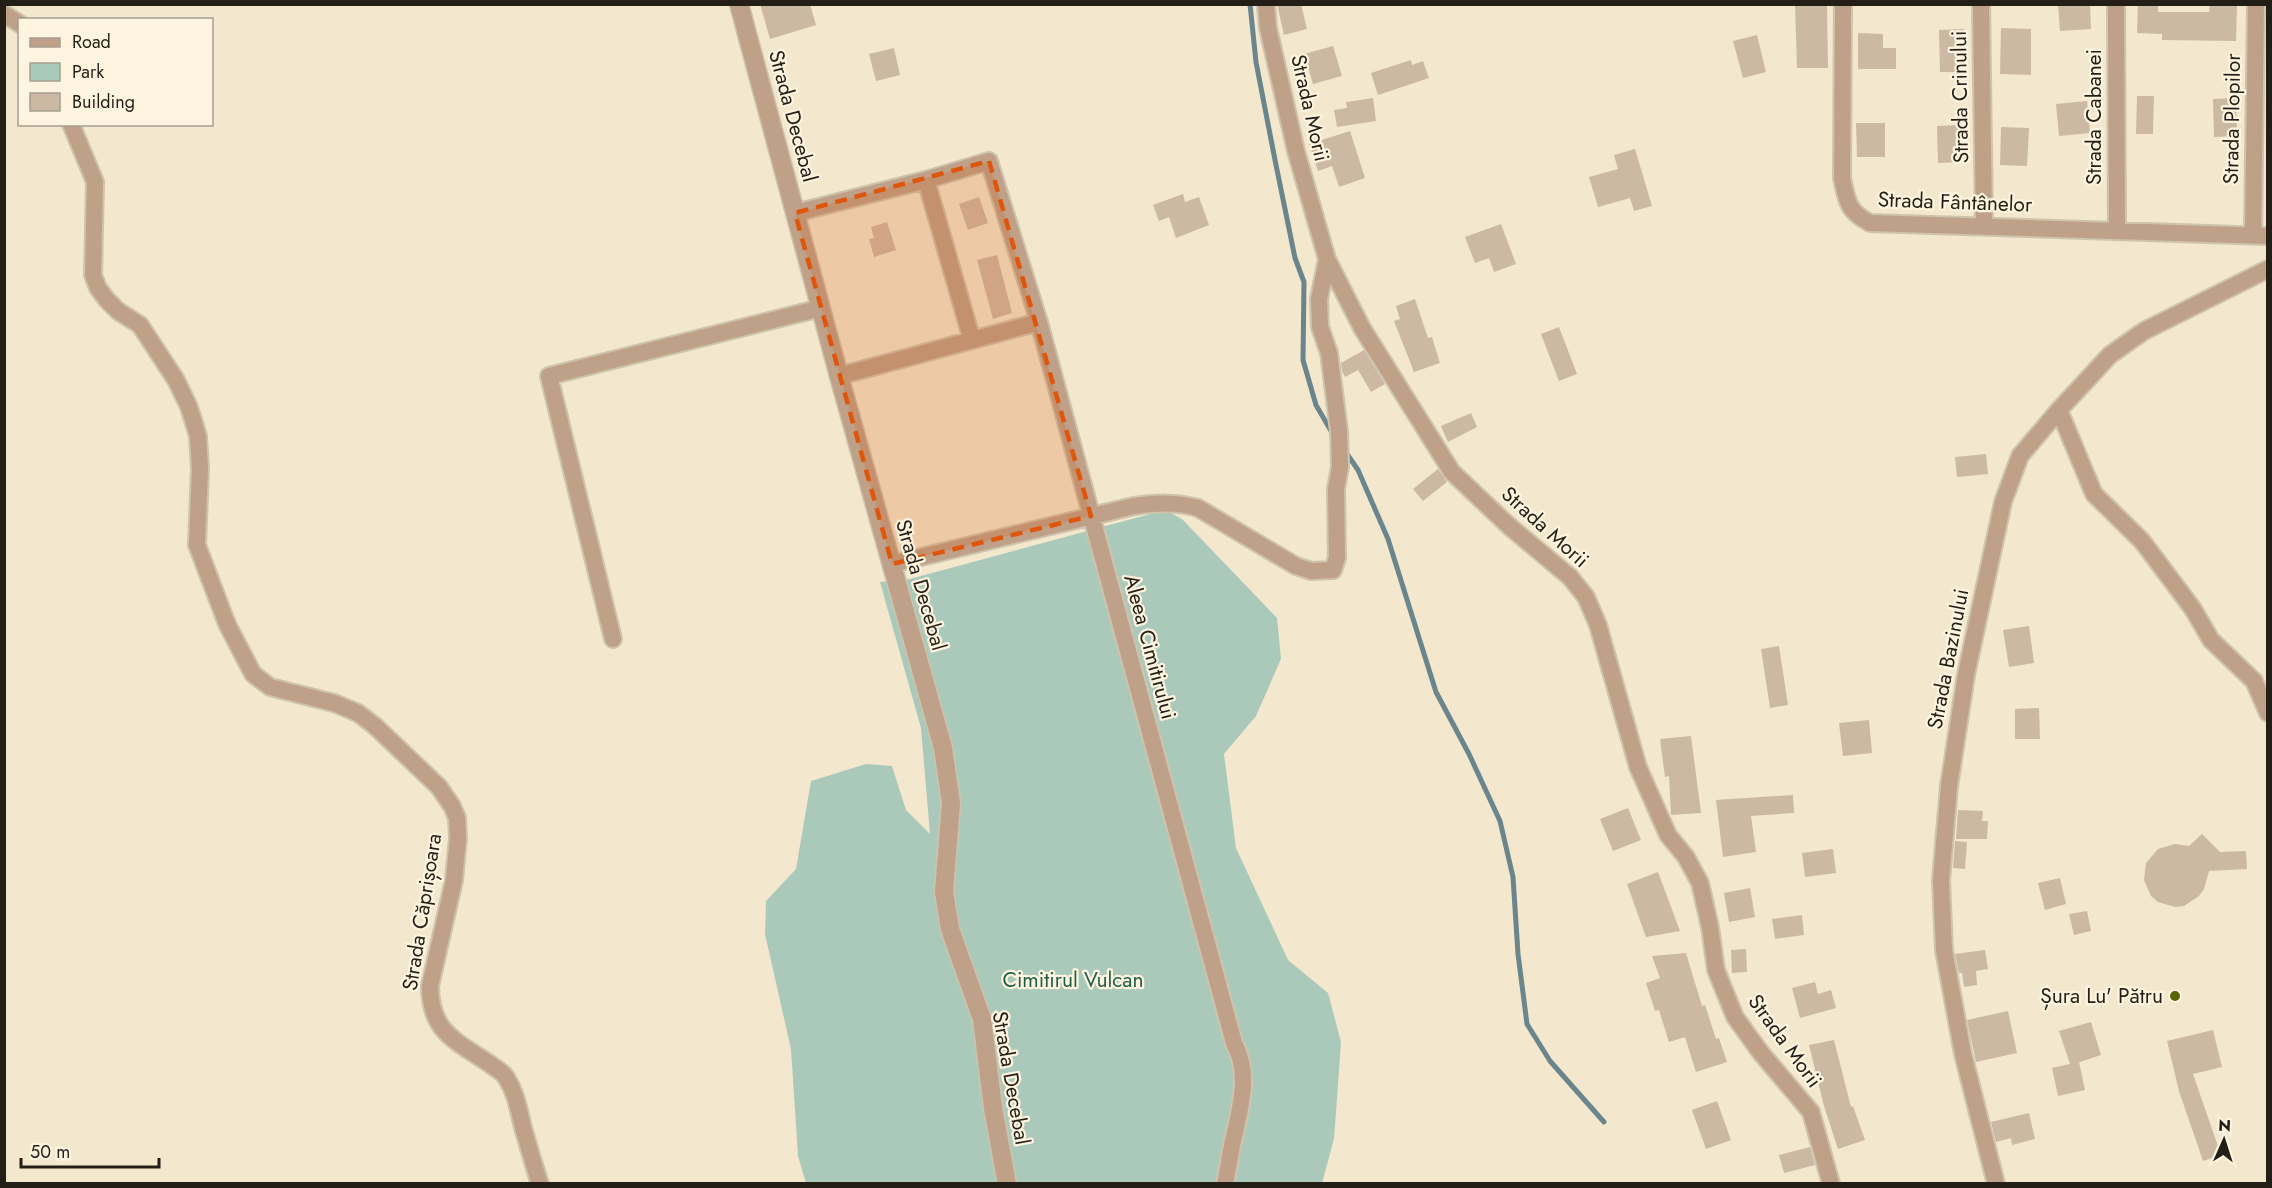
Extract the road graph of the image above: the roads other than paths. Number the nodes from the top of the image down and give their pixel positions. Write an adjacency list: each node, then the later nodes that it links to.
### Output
1 (739, 4): 11 (street, Strada Decebal)
2 (1266, 4): 15 (street, Strada Morii)
3 (1843, 4): 12 (street, Strada Fântânelor)
4 (1982, 4): 12 (street, Strada Crinului)
5 (2116, 4): 13 (street, Strada Cabanei)
6 (2256, 4): 14 (street, Strada Plopilor)
7 (4, 14): 8 (street)
8 (18, 23)
9 (72, 126): 26 (street, Strada Căprișoara)
10 (926, 180): 11 (street); 18 (street, Aleea Cimitirului); 19 (street)
11 (795, 213): 17 (street, Strada Decebal)
12 (1984, 226): 13 (street, Strada Fântânelor)
13 (2117, 230): 14 (street, Strada Fântânelor)
14 (2260, 235)
15 (1327, 259): 22 (street); 29 (street, Strada Morii)
16 (2268, 269): 21 (street, Strada Bazinului)
17 (821, 308): 20 (street, Strada Decebal); 24 (street)
18 (1039, 322): 19 (street); 22 (street, Aleea Cimitirului)
19 (972, 340): 20 (street)
20 (839, 376): 23 (street, Strada Decebal)
21 (2059, 410): 25 (street); 30 (street, Strada Bazinului)
22 (1091, 516): 23 (street); 28 (street, Aleea Cimitirului)
23 (892, 564): 27 (street, Strada Decebal)
24 (613, 639)
25 (2268, 713)
26 (540, 1184)
27 (1007, 1184)
28 (1224, 1184)
29 (1831, 1184)
30 (1996, 1184)

